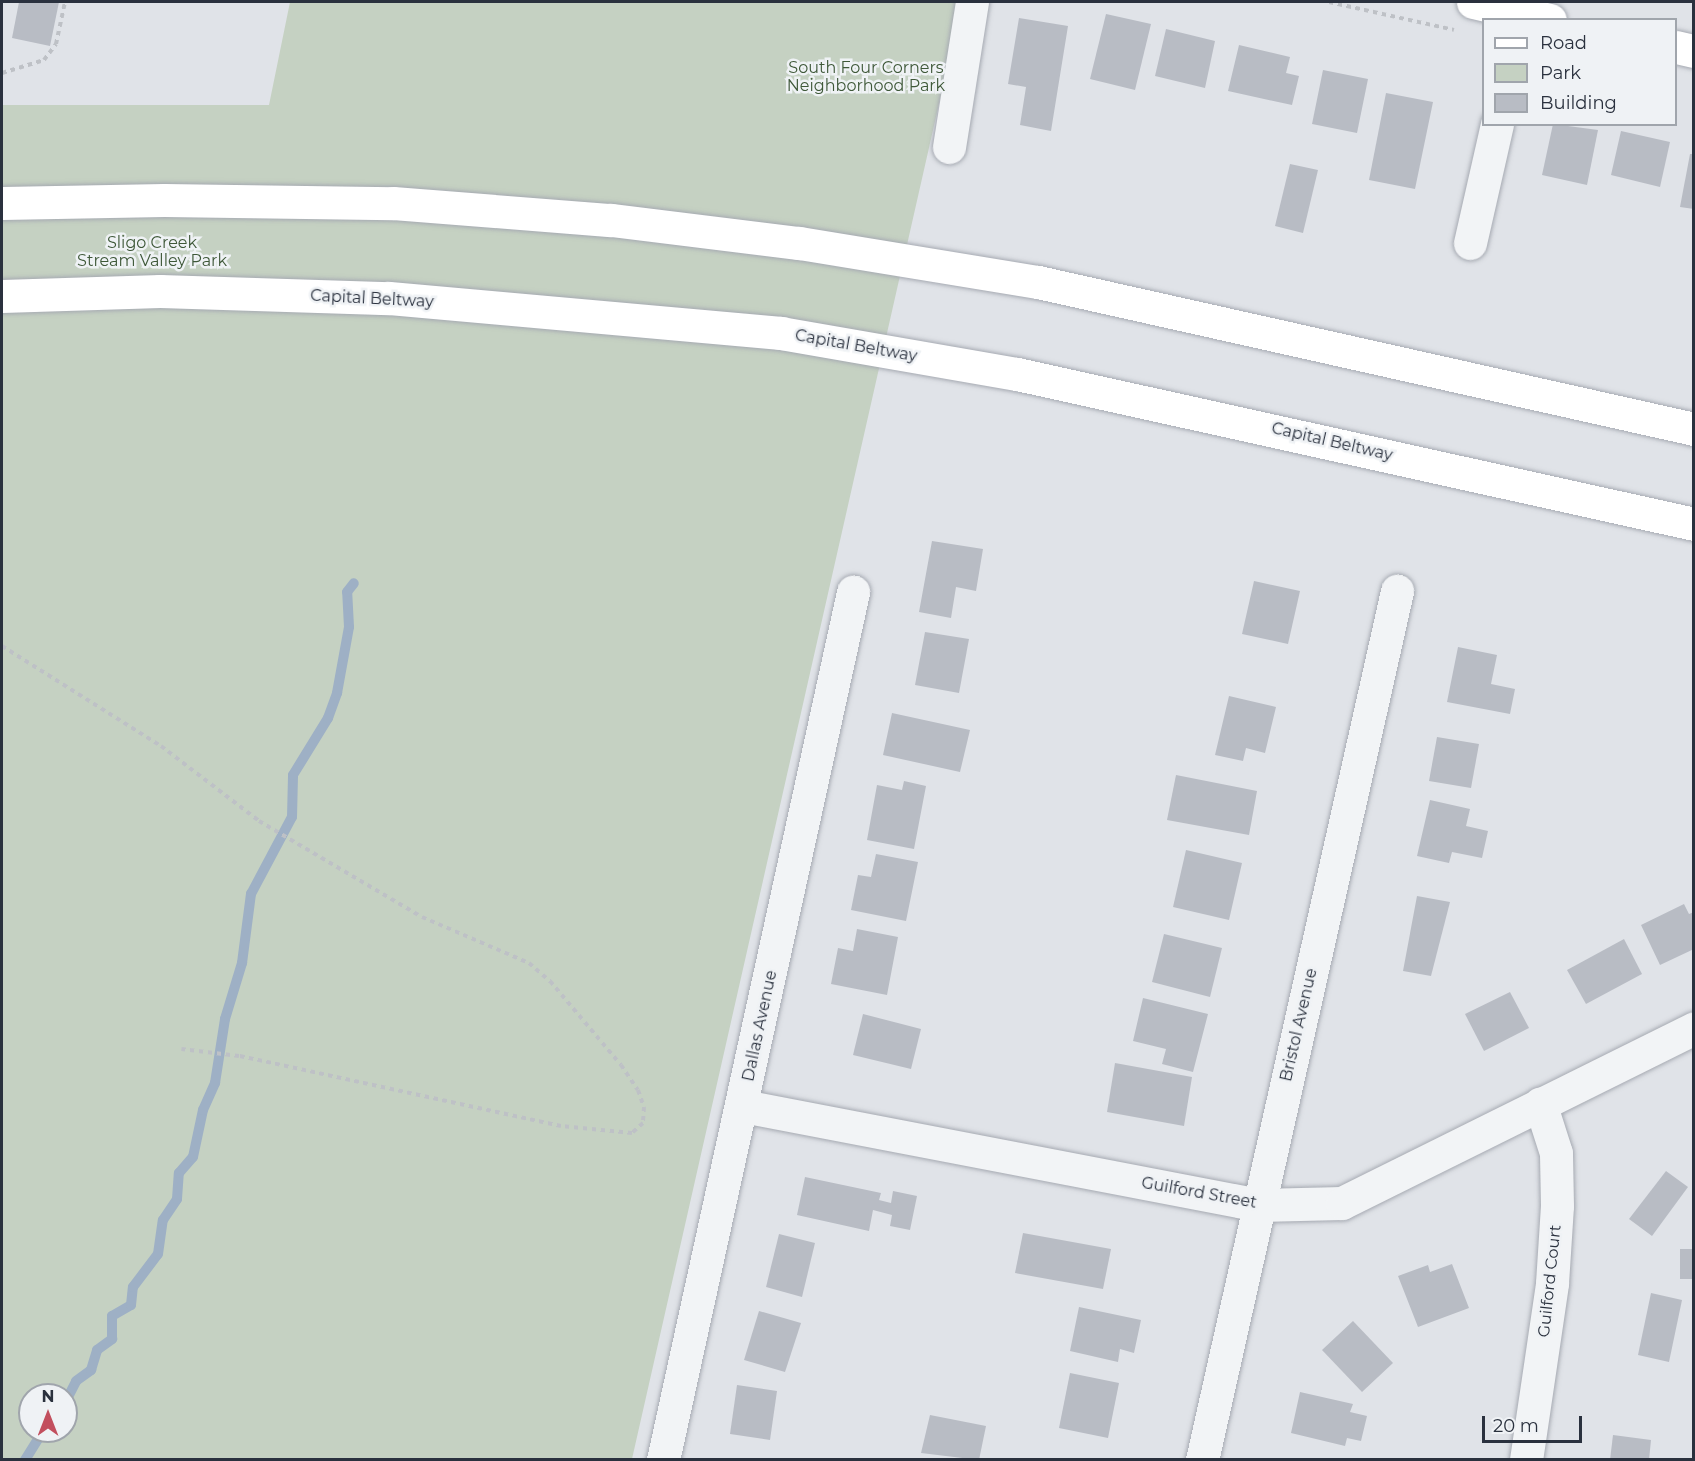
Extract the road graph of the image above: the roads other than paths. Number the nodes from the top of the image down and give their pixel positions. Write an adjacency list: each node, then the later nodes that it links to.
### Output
1 (972, 2): 7 (street)
2 (1473, 2): 3 (main road)
3 (1530, 17)
4 (1677, 47): 5 (main road)
5 (1694, 51)
6 (1497, 126): 9 (street)
7 (949, 147)
8 (2, 203): 11 (main road)
9 (1470, 243)
10 (2, 296): 12 (main road, Capital Beltway)
11 (1694, 429)
12 (1692, 524)
13 (1397, 591): 18 (street, Bristol Avenue)
14 (854, 592): 17 (street, Dallas Avenue)
15 (1694, 1028): 16 (street, Guilford Street)
16 (1540, 1103): 18 (street, Guilford Street); 21 (street, Guilford Court)
17 (743, 1106): 18 (street, Guilford Street); 19 (street, Dallas Avenue)
18 (1259, 1205): 20 (street, Bristol Avenue)
19 (663, 1460)
20 (1202, 1460)
21 (1526, 1460)

